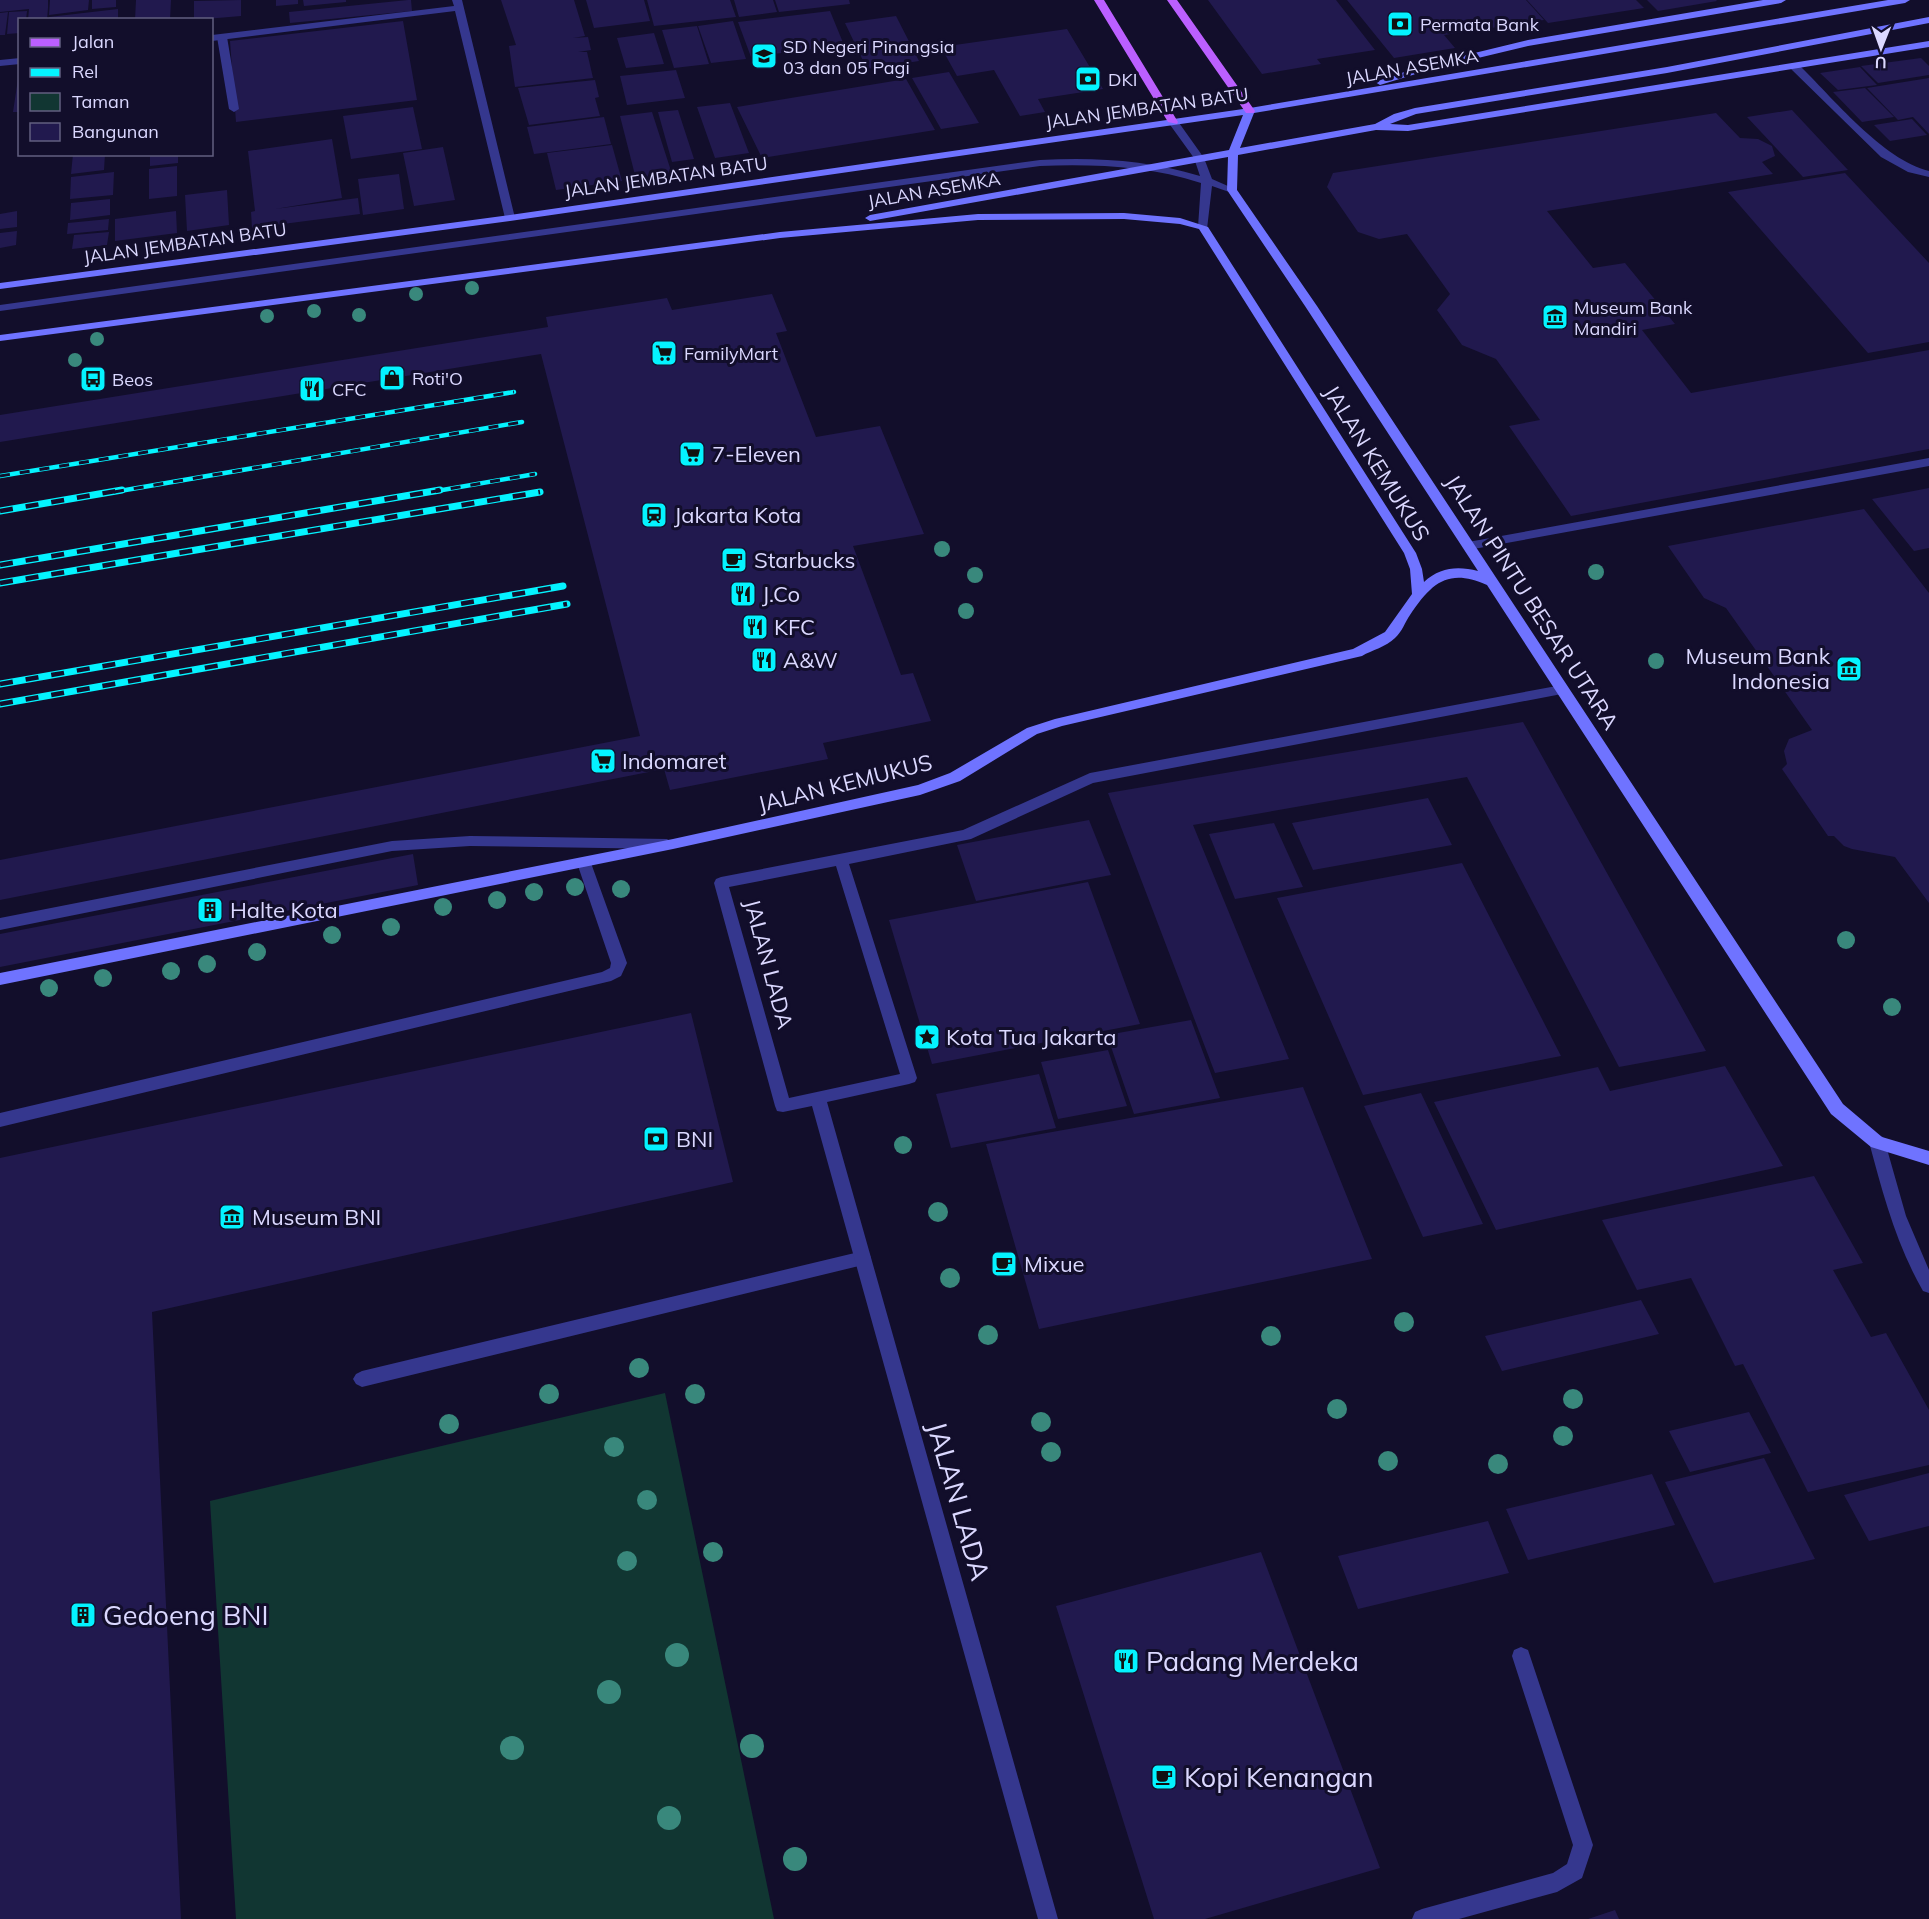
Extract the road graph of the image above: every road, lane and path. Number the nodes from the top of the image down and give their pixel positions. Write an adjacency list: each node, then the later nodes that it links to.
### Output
1 (1099, 0): 15 (main road)
2 (1172, 0): 14 (main road)
3 (1781, 0): 12 (main road, JALAN ASEMKA)
4 (1905, 0): 12 (main road, JALAN ASEMKA)
5 (458, 4): 7 (street); 23 (street)
6 (1929, 20): 16 (main road, JALAN ASEMKA)
7 (217, 37): 13 (street)
8 (1929, 44): 11 (main road, JALAN ASEMKA)
9 (18, 61): 10 (street)
10 (0, 63)
11 (1794, 66): 16 (main road, JALAN ASEMKA); 20 (street)
12 (1337, 97): 14 (main road, JALAN JEMBATAN BATU)
13 (234, 109)
14 (1250, 111): 15 (main road, JALAN JEMBATAN BATU); 17 (main road)
15 (1173, 122): 18 (street); 23 (main road, JALAN JEMBATAN BATU)
16 (1376, 127): 17 (main road, JALAN ASEMKA)
17 (1233, 153): 18 (main road, JALAN ASEMKA); 22 (main road)
18 (1199, 158): 19 (main road, JALAN ASEMKA); 21 (street)
19 (1150, 168): 21 (street); 25 (main road, JALAN ASEMKA); 27 (street)
20 (1929, 174)
21 (1207, 181): 22 (street); 24 (street)
22 (1232, 190): 30 (main road, JALAN PINTU BESAR UTARA)
23 (510, 218): 26 (main road, JALAN JEMBATAN BATU)
24 (1203, 227): 25 (main road); 32 (main road, JALAN KEMUKUS)
25 (780, 236): 28 (main road)
26 (0, 286)
27 (0, 308)
28 (0, 338)
29 (1929, 462): 30 (street)
30 (1468, 546): 31 (main road, JALAN PINTU BESAR UTARA)
31 (1492, 582): 32 (main road); 33 (main road, JALAN PINTU BESAR UTARA)
32 (1418, 593): 34 (main road, JALAN KEMUKUS)
33 (1562, 690): 35 (street, JALAN LADA); 41 (main road, JALAN PINTU BESAR UTARA)
34 (673, 844): 36 (main road, JALAN KEMUKUS); 37 (street)
35 (841, 860): 39 (street, JALAN LADA); 39 (street, JALAN LADA)
36 (584, 863): 38 (main road, JALAN KEMUKUS); 40 (street)
37 (0, 924)
38 (0, 979)
39 (818, 1098): 43 (street, JALAN LADA)
40 (0, 1120)
41 (1877, 1142): 42 (main road); 44 (street)
42 (1929, 1158)
43 (863, 1258): 45 (street); 47 (street, JALAN LADA)
44 (1929, 1286)
45 (362, 1379)
46 (1521, 1656): 48 (street)
47 (1048, 1919)
48 (1422, 1919)

